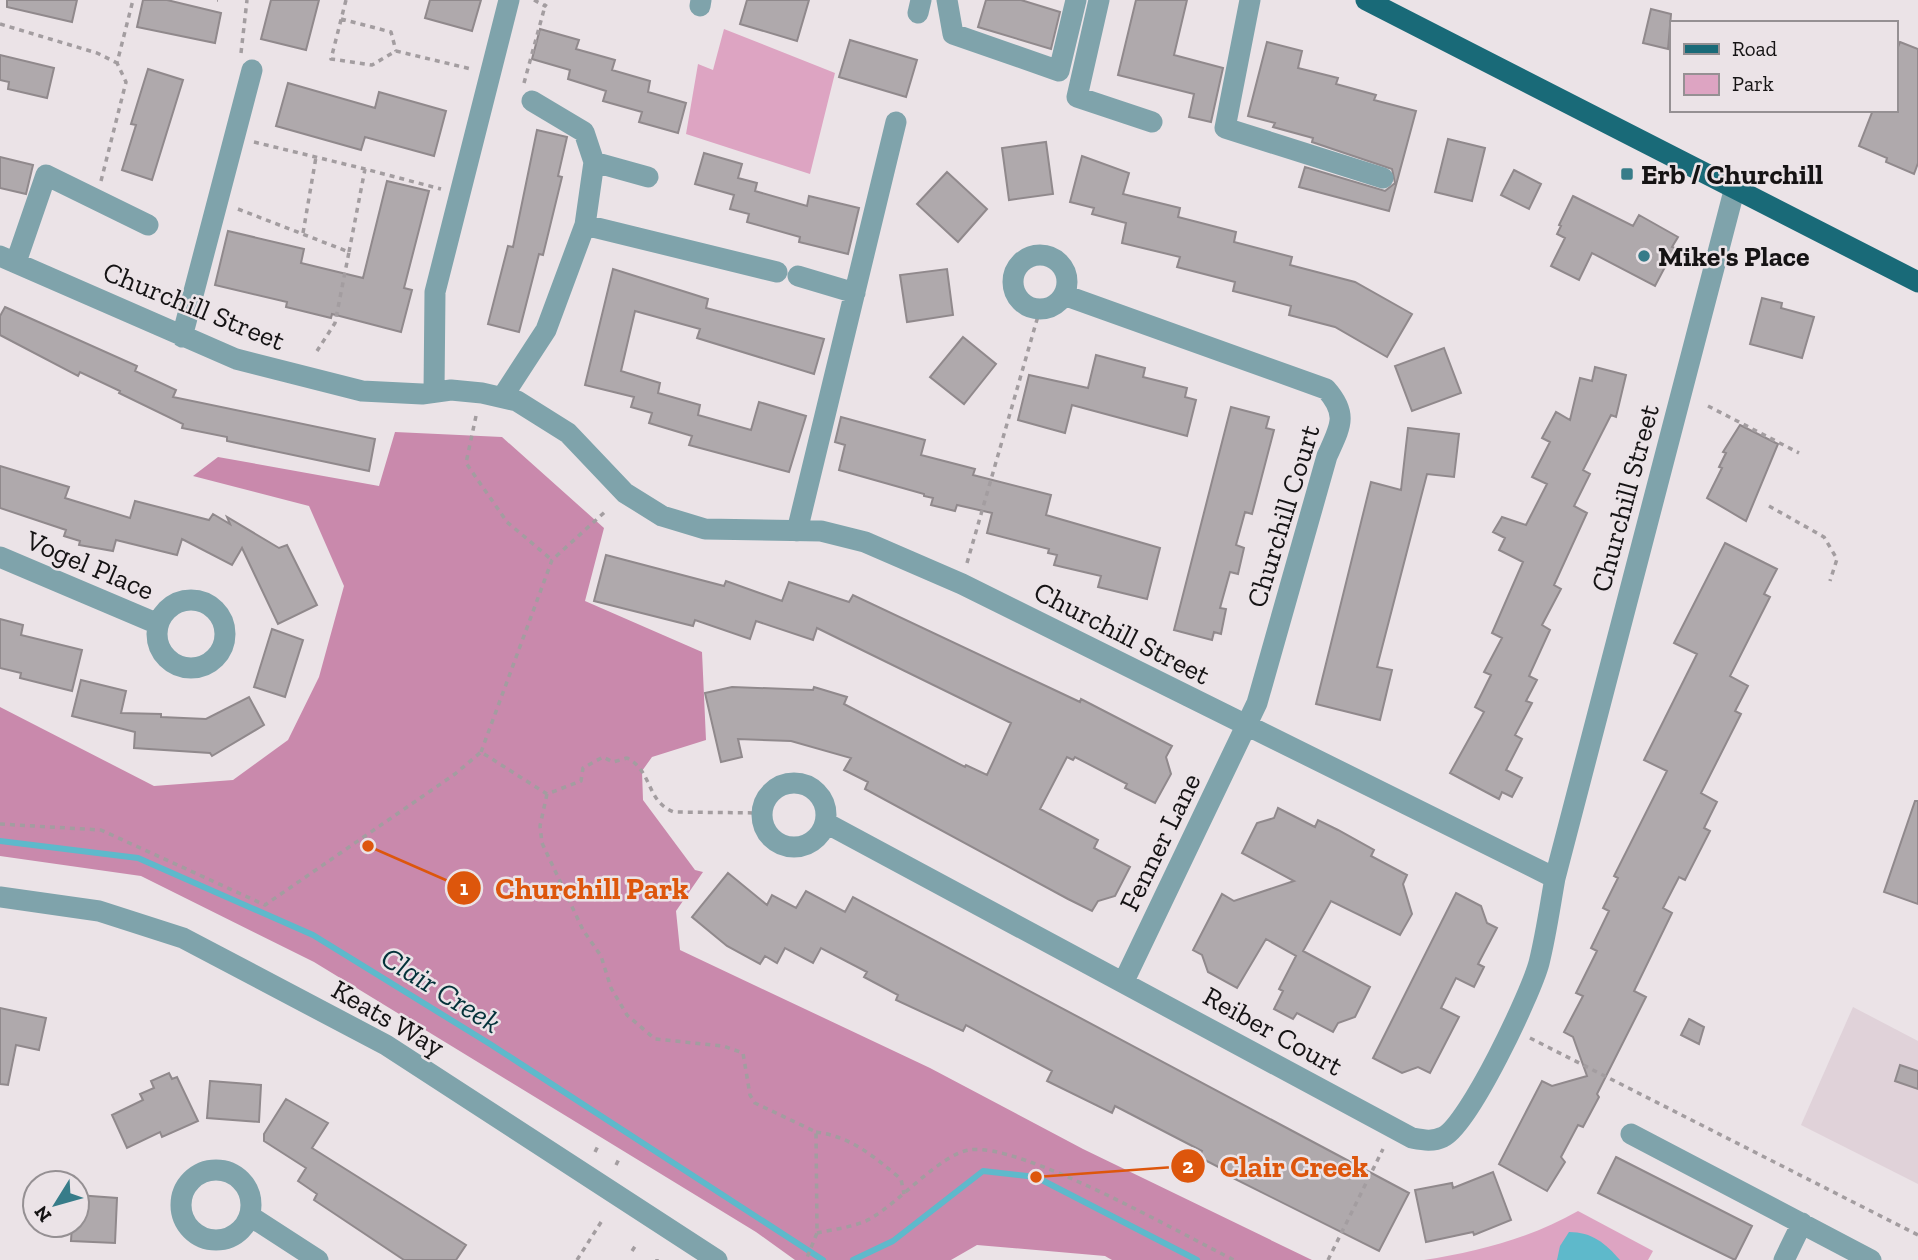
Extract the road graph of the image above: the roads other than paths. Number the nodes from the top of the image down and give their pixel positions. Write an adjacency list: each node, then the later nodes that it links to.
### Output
1 (509, 0): 24 (street)
2 (947, 0): 3 (street)
3 (1076, 0)
4 (1099, 0): 10 (street)
5 (1250, 0): 13 (street)
6 (1366, 0): 14 (main road)
7 (252, 70): 23 (street)
8 (532, 101): 11 (street)
9 (896, 122): 21 (street)
10 (1152, 122)
11 (594, 162): 12 (street); 16 (street)
12 (648, 177)
13 (1383, 178)
14 (1734, 191): 20 (main road); 31 (street, Churchill Street)
15 (148, 225): 17 (street)
16 (585, 225): 18 (street); 25 (street)
17 (8, 259): 23 (street, Churchill Street)
18 (777, 271)
19 (798, 276): 21 (street)
20 (1918, 282)
21 (855, 293): 26 (street)
22 (1064, 295): 22 (street); 29 (street, Churchill Court)
23 (182, 337): 24 (street, Churchill Street)
24 (434, 392): 25 (street, Churchill Street)
25 (503, 396): 26 (street, Churchill Street)
26 (797, 531): 29 (street, Churchill Street)
27 (0, 557): 28 (street, Vogel Place)
28 (158, 624)
29 (1247, 727): 31 (street, Churchill Street); 33 (street, Fenner Lane)
30 (826, 823): 30 (street); 33 (street, Reiber Court)
31 (1555, 878): 33 (street, Reiber Court)
32 (0, 897): 38 (street, Keats Way)
33 (1124, 981)
34 (1631, 1134): 36 (street)
35 (250, 1216): 37 (street)
36 (1802, 1223): 39 (street); 40 (street)
37 (318, 1260)
38 (717, 1260)
39 (1784, 1260)
40 (1871, 1260)

